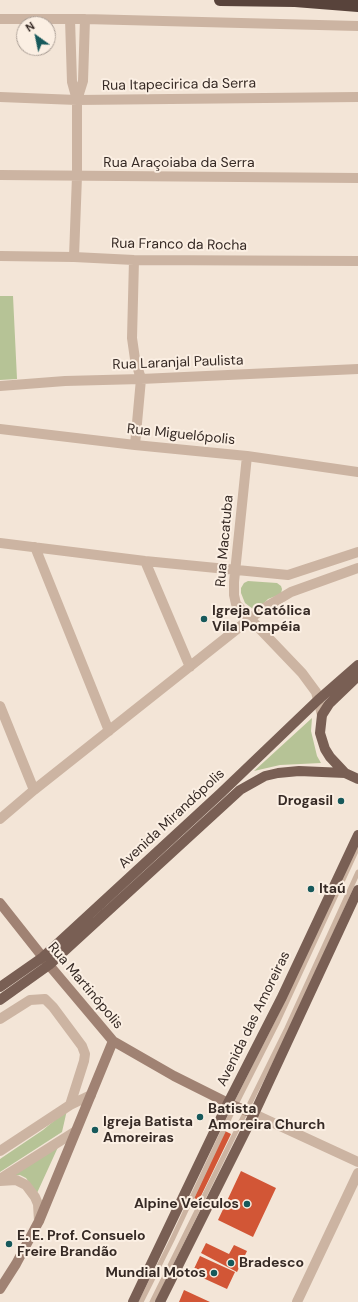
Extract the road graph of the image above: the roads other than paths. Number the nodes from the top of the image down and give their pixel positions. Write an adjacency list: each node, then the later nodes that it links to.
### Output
1 (220, 0): 2 (highway)
2 (358, 6)
3 (0, 19): 4 (street)
4 (70, 19): 5 (street); 9 (street)
5 (85, 19): 6 (street); 9 (street)
6 (358, 26)
7 (358, 96): 9 (street, Rua Itapecirica da Serra)
8 (0, 97): 9 (street, Rua Itapecirica da Serra)
9 (77, 100): 11 (street)
10 (0, 175): 11 (street, Rua Araçoiaba da Serra)
11 (77, 176): 12 (street, Rua Araçoiaba da Serra); 14 (street)
12 (358, 178)
13 (0, 256): 14 (street, Rua Franco da Rocha)
14 (74, 257): 15 (street, Rua Franco da Rocha)
15 (134, 260): 16 (street, Rua Franco da Rocha); 18 (street)
16 (358, 261)
17 (358, 369): 18 (street, Rua Laranjal Paulista)
18 (141, 379): 19 (street, Rua Laranjal Paulista); 21 (street)
19 (0, 386)
20 (0, 429): 21 (street, Rua Miguelópolis)
21 (135, 445): 22 (street, Rua Miguelópolis)
22 (247, 456): 23 (street, Rua Miguelópolis); 29 (street, Rua Macatuba)
23 (358, 472)
24 (0, 543): 25 (street)
25 (35, 547): 27 (street); 39 (street)
26 (358, 552): 30 (street)
27 (145, 562): 29 (street); 34 (street)
28 (358, 568): 31 (street)
29 (236, 571): 30 (street); 32 (street, Rua Macatuba)
30 (288, 575): 31 (street)
31 (291, 592): 32 (street)
32 (250, 619): 34 (street); 36 (street, Rua Macatuba)
33 (358, 665): 36 (main road, Avenida Mirandópolis)
34 (190, 667): 39 (street)
35 (358, 676): 38 (main road)
36 (318, 700): 38 (street, Rua Macatuba); 49 (main road, Avenida Mirandópolis)
37 (0, 706): 42 (street)
38 (322, 715): 40 (main road)
39 (109, 731): 42 (street)
40 (345, 773): 41 (main road); 50 (main road, Avenida Mirandópolis)
41 (358, 779)
42 (34, 790): 43 (street)
43 (0, 819)
44 (358, 835): 57 (main road, Avenida das Amoreiras)
45 (358, 847): 57 (lane)
46 (358, 872): 58 (lane)
47 (358, 890): 58 (main road)
48 (0, 904): 49 (street, Rua Martinópolis)
49 (43, 957): 50 (street, Rua Martinópolis); 51 (main road, Avenida Mirandópolis)
50 (49, 965): 52 (main road, Avenida Mirandópolis); 54 (street, Rua Martinópolis)
51 (0, 987)
52 (0, 1000)
53 (0, 1019): 56 (street)
54 (113, 1041): 55 (street); 57 (street, Rua Martinópolis)
55 (91, 1095): 56 (street); 59 (street)
56 (70, 1104): 60 (street)
57 (231, 1104): 58 (street, Rua Martinópolis); 66 (main road, Avenida das Amoreiras); 67 (lane)
58 (250, 1112): 61 (street, Rua Martinópolis); 68 (lane); 69 (main road)
59 (76, 1131): 63 (street); 64 (street)
60 (0, 1151)
61 (358, 1162)
62 (358, 1173): 70 (street)
63 (0, 1180): 64 (street)
64 (39, 1221): 65 (street)
65 (0, 1289)
66 (133, 1302)
67 (141, 1302)
68 (152, 1302)
69 (160, 1302)
70 (297, 1302)

